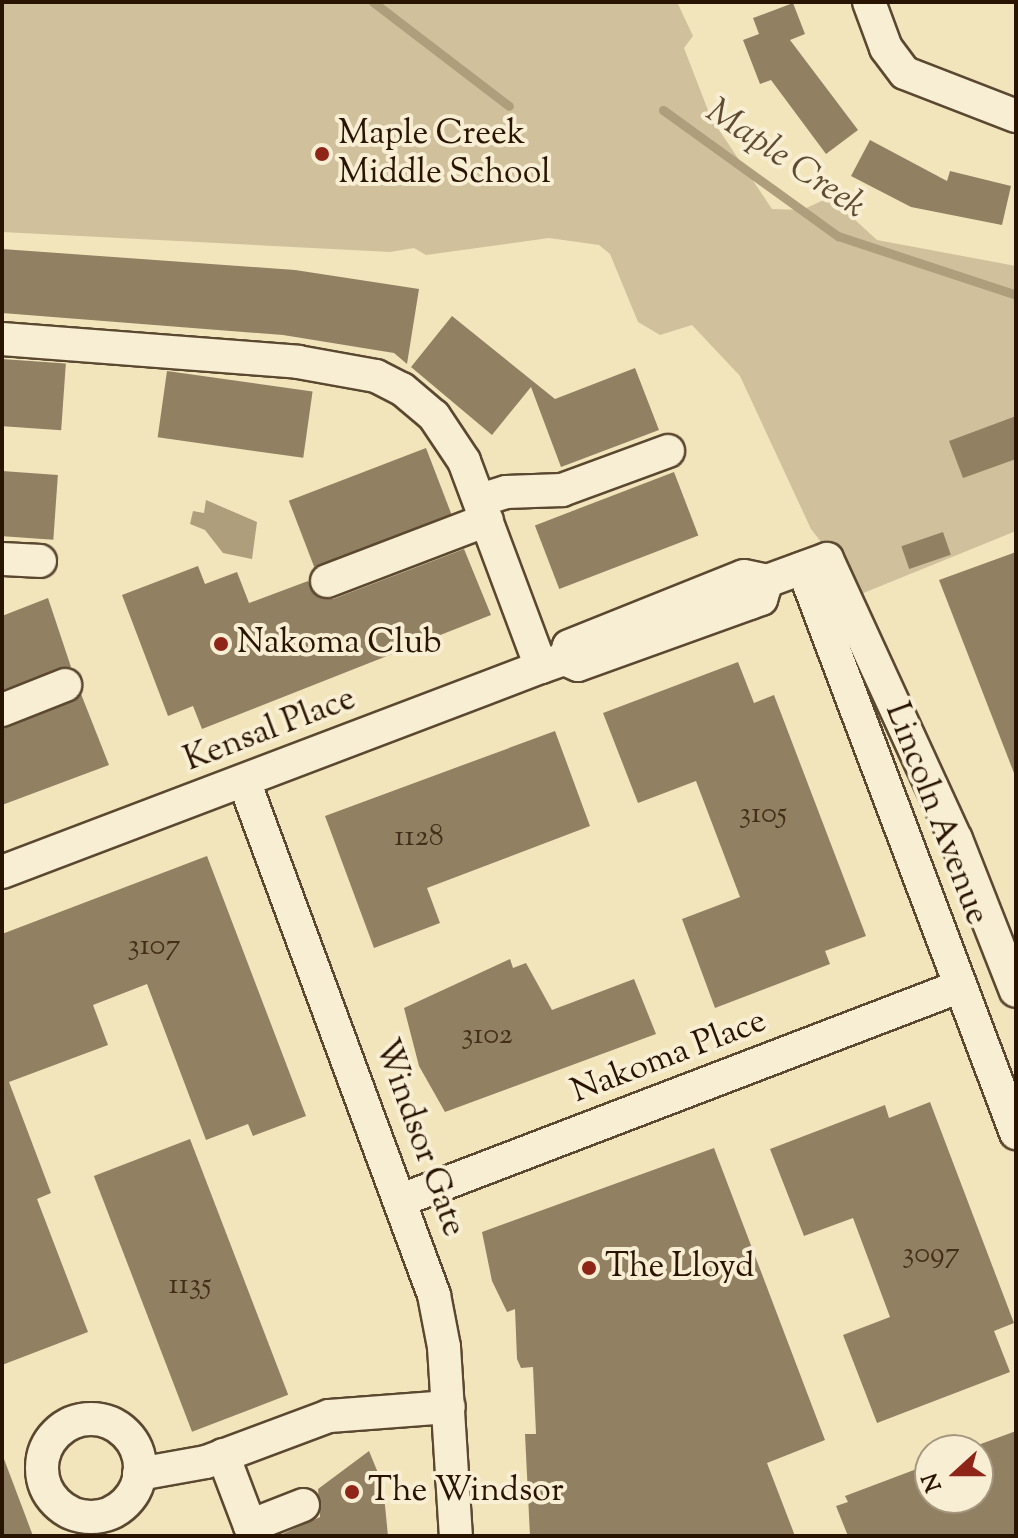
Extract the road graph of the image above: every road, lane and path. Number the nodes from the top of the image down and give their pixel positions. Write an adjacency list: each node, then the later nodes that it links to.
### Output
1 (869, 2): 2 (street)
2 (1016, 116)
3 (2, 339): 5 (street)
4 (668, 451): 5 (street)
5 (483, 510): 9 (street); 10 (street)
6 (2, 559): 7 (street)
7 (40, 561)
8 (815, 564): 10 (street, Kensal Place); 15 (street, Lincoln Avenue); 16 (street, Lincoln Avenue)
9 (327, 581)
10 (553, 663): 13 (street, Kensal Place)
11 (65, 685): 12 (street)
12 (2, 710)
13 (244, 781): 14 (street, Kensal Place); 18 (street, Windsor Gate)
14 (2, 872)
15 (961, 986): 17 (street, Lincoln Avenue); 18 (street, Nakoma Place)
16 (1016, 991)
17 (1016, 1133)
18 (404, 1199): 19 (street, Windsor Gate)
19 (449, 1407): 20 (street); 23 (street, Windsor Gate)
20 (223, 1455): 21 (street); 22 (street)
21 (139, 1474)
22 (303, 1505)
23 (456, 1536)

